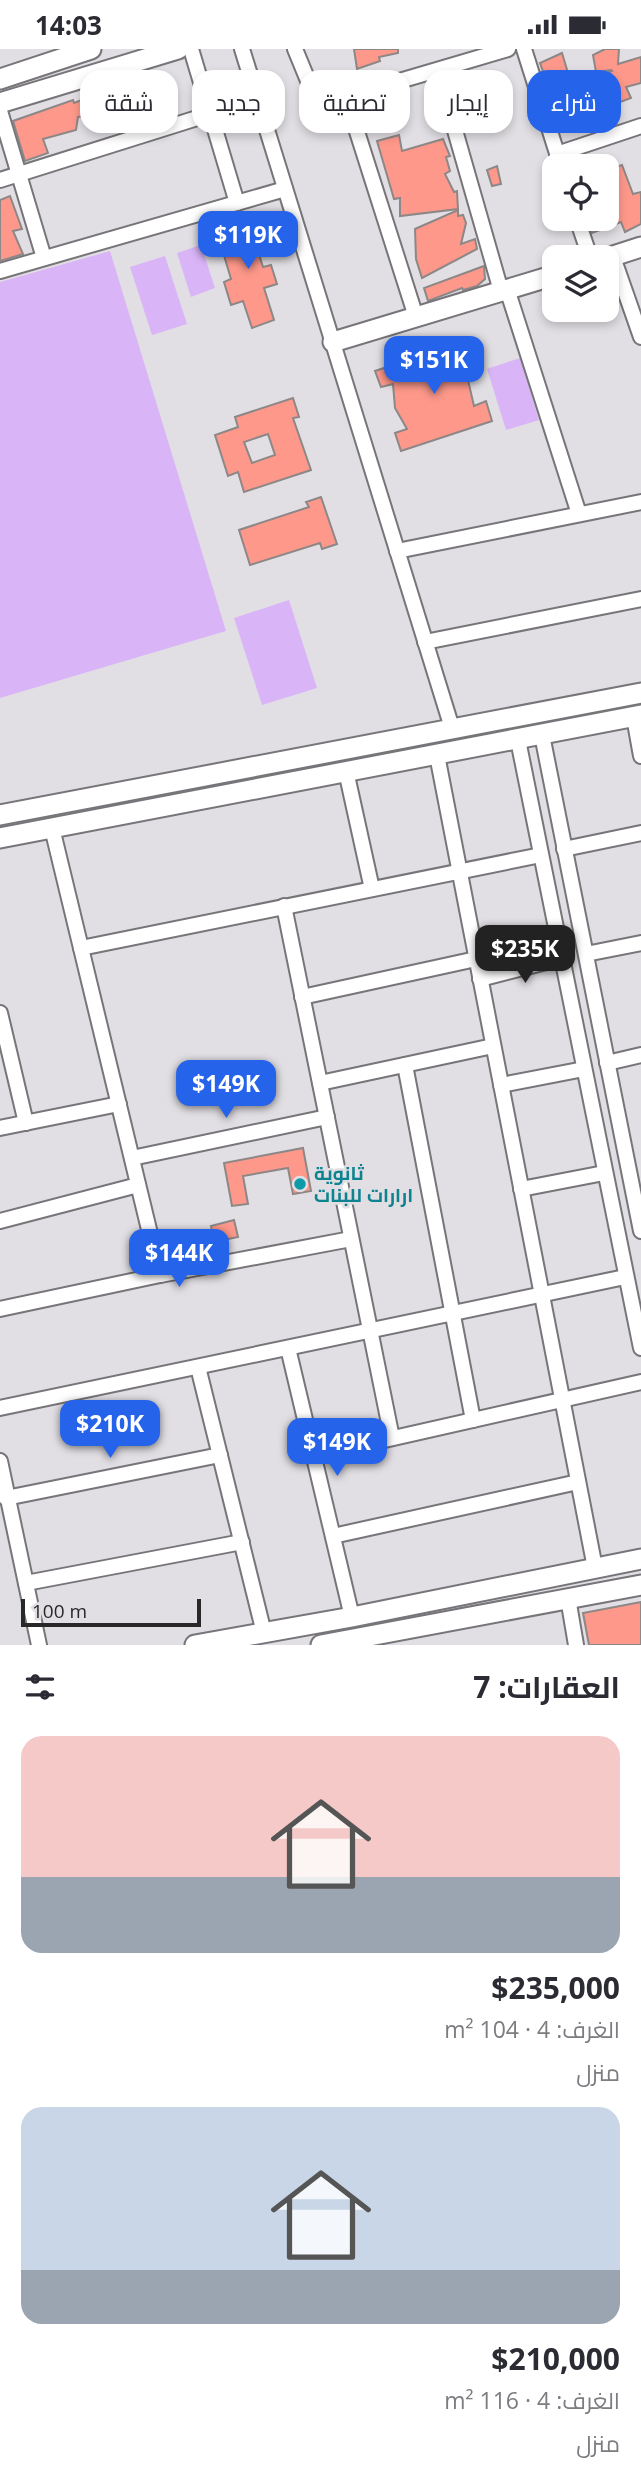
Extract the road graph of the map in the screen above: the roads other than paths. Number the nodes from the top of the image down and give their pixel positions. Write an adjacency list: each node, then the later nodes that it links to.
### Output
1 (91, 49): 11 (street)
2 (178, 49): 12 (street)
3 (191, 49): 8 (street)
4 (242, 49): 23 (street)
5 (295, 49): 9 (street)
6 (508, 49): 10 (street)
7 (524, 49): 19 (street)
8 (197, 70)
9 (304, 70)
10 (441, 70)
11 (0, 79)
12 (0, 103)
13 (0, 111): 21 (street)
14 (192, 120): 21 (street)
15 (641, 126): 20 (street)
16 (216, 133): 24 (street)
17 (357, 133): 32 (street)
18 (457, 133): 31 (street)
19 (557, 154)
20 (573, 154)
21 (19, 174): 22 (street); 27 (street)
22 (0, 180)
23 (285, 189): 24 (street); 34 (street)
24 (237, 203): 27 (street)
25 (641, 247): 26 (street)
26 (619, 255)
27 (44, 258): 28 (street)
28 (0, 271)
29 (542, 279): 31 (street)
30 (619, 281): 33 (street)
31 (504, 290): 32 (street); 36 (street)
32 (416, 317): 34 (street)
33 (641, 337)
34 (333, 342): 37 (street)
35 (641, 502): 36 (street)
36 (579, 515): 37 (street)
37 (397, 551): 39 (street)
38 (641, 599): 39 (street)
39 (425, 642): 44 (street)
40 (641, 693): 41 (street)
41 (589, 703): 43 (street); 44 (street)
42 (637, 716): 43 (street); 49 (street)
43 (593, 724): 45 (street)
44 (452, 728): 46 (street)
45 (542, 735): 47 (street); 52 (street)
46 (397, 739): 50 (street); 54 (street)
47 (518, 740): 48 (street); 53 (street)
48 (437, 755): 50 (street); 60 (street)
49 (641, 756)
50 (401, 761): 51 (street)
51 (346, 771): 55 (street); 61 (street)
52 (549, 772): 53 (street); 58 (street)
53 (525, 777): 59 (street)
54 (0, 815)
55 (52, 828): 57 (street); 64 (street)
56 (641, 833): 58 (street)
57 (0, 838)
58 (565, 849): 65 (street)
59 (541, 855): 60 (street); 66 (street)
60 (459, 871): 61 (street); 67 (street)
61 (372, 889): 62 (street)
62 (284, 906): 64 (street); 69 (street)
63 (641, 943): 65 (street)
64 (81, 948): 78 (street)
65 (586, 954): 73 (street)
66 (562, 958): 68 (street); 75 (street)
67 (476, 959): 68 (street); 69 (street)
68 (480, 979): 71 (street)
69 (302, 996): 76 (street)
70 (0, 1013): 80 (street)
71 (493, 1046): 74 (street); 77 (street)
72 (641, 1055): 73 (street)
73 (607, 1063): 83 (street)
74 (405, 1065): 76 (street); 94 (street)
75 (584, 1069): 77 (street); 84 (street)
76 (320, 1083): 79 (street)
77 (501, 1085): 86 (street)
78 (119, 1104): 80 (street); 82 (street)
79 (327, 1117): 82 (street); 89 (street)
80 (26, 1123): 81 (street)
81 (0, 1128)
82 (132, 1158): 85 (street)
83 (635, 1167): 88 (street)
84 (604, 1173): 86 (street); 91 (street)
85 (138, 1185): 87 (street); 90 (street)
86 (521, 1189): 92 (street)
87 (0, 1221)
88 (641, 1231)
89 (352, 1239): 90 (street); 95 (street)
90 (160, 1275): 93 (street)
91 (625, 1277): 92 (street); 97 (street)
92 (542, 1295): 94 (street); 100 (street)
93 (0, 1309)
94 (452, 1314): 95 (street); 102 (street)
95 (370, 1331): 96 (street); 103 (street)
96 (288, 1348): 98 (street); 105 (street)
97 (641, 1348)
98 (198, 1367): 101 (street); 104 (street)
99 (641, 1382): 100 (street)
100 (562, 1400): 102 (street); 108 (street)
101 (0, 1408)
102 (473, 1420): 103 (street)
103 (392, 1439): 105 (street)
104 (220, 1455): 109 (street); 111 (street)
105 (314, 1456): 110 (street)
106 (0, 1461): 107 (street)
107 (2, 1477): 109 (street)
108 (578, 1482): 110 (street); 113 (street)
109 (6, 1498): 114 (street)
110 (332, 1536): 119 (street)
111 (242, 1542): 114 (street); 120 (street)
112 (641, 1559): 113 (street)
113 (595, 1568): 115 (street)
114 (26, 1583): 122 (street)
115 (517, 1584): 118 (street); 119 (street)
116 (641, 1585): 117 (street)
117 (568, 1598): 118 (street); 124 (street)
118 (521, 1607): 121 (street)
119 (352, 1617): 120 (street)
120 (264, 1633): 123 (street)
121 (328, 1644)
122 (40, 1645)
123 (195, 1645)
124 (576, 1645)

